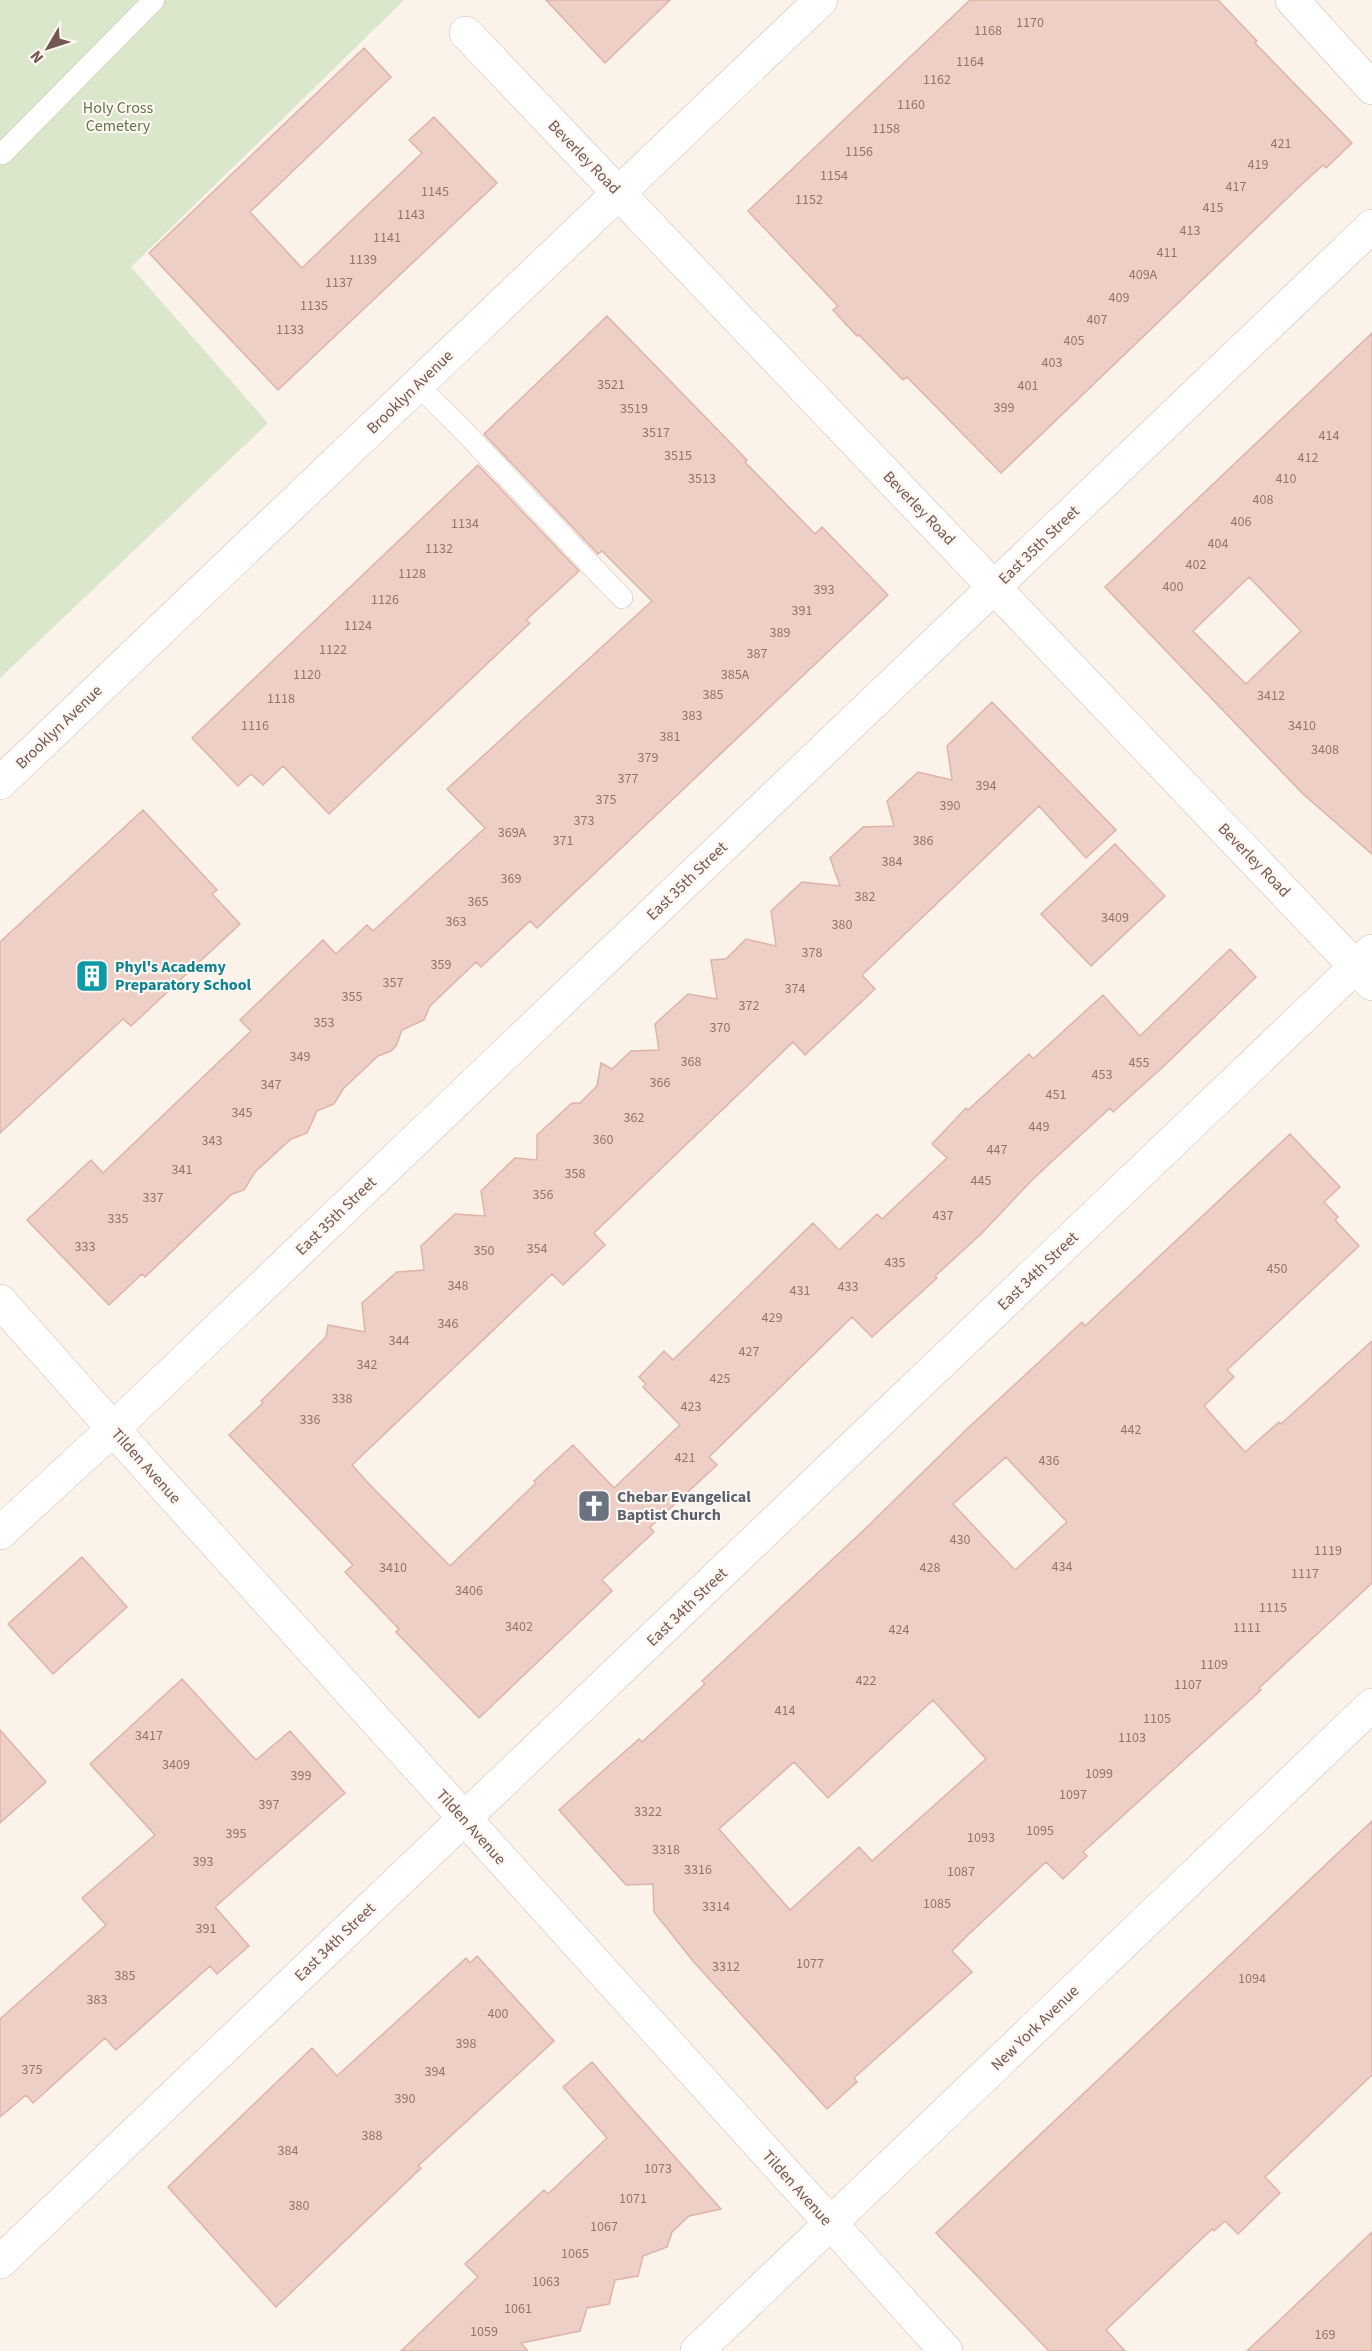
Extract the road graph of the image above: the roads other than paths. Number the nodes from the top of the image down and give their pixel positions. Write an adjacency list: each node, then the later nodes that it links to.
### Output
1 (154, 0): 6 (lane)
2 (821, 0): 7 (street, Brooklyn Avenue)
3 (1292, 0): 5 (street)
4 (466, 33): 7 (street, Beverley Road)
5 (1372, 88)
6 (0, 152)
7 (618, 193): 9 (street, Brooklyn Avenue); 10 (street, Beverley Road)
8 (1372, 226): 10 (street, East 35th Street)
9 (417, 385): 11 (lane); 12 (street, Brooklyn Avenue)
10 (994, 588): 13 (street, Beverley Road); 15 (street, East 35th Street)
11 (622, 598)
12 (0, 783)
13 (1367, 967): 18 (street, East 34th Street)
14 (0, 1301): 15 (street, Tilden Avenue)
15 (113, 1429): 16 (street, East 35th Street); 18 (street, Tilden Avenue)
16 (0, 1533)
17 (1372, 1705): 19 (street, New York Avenue)
18 (464, 1819): 19 (street, Tilden Avenue); 20 (street, East 34th Street)
19 (831, 2224): 21 (street, New York Avenue); 22 (street, Tilden Avenue)
20 (0, 2262)
21 (697, 2351)
22 (946, 2351)

